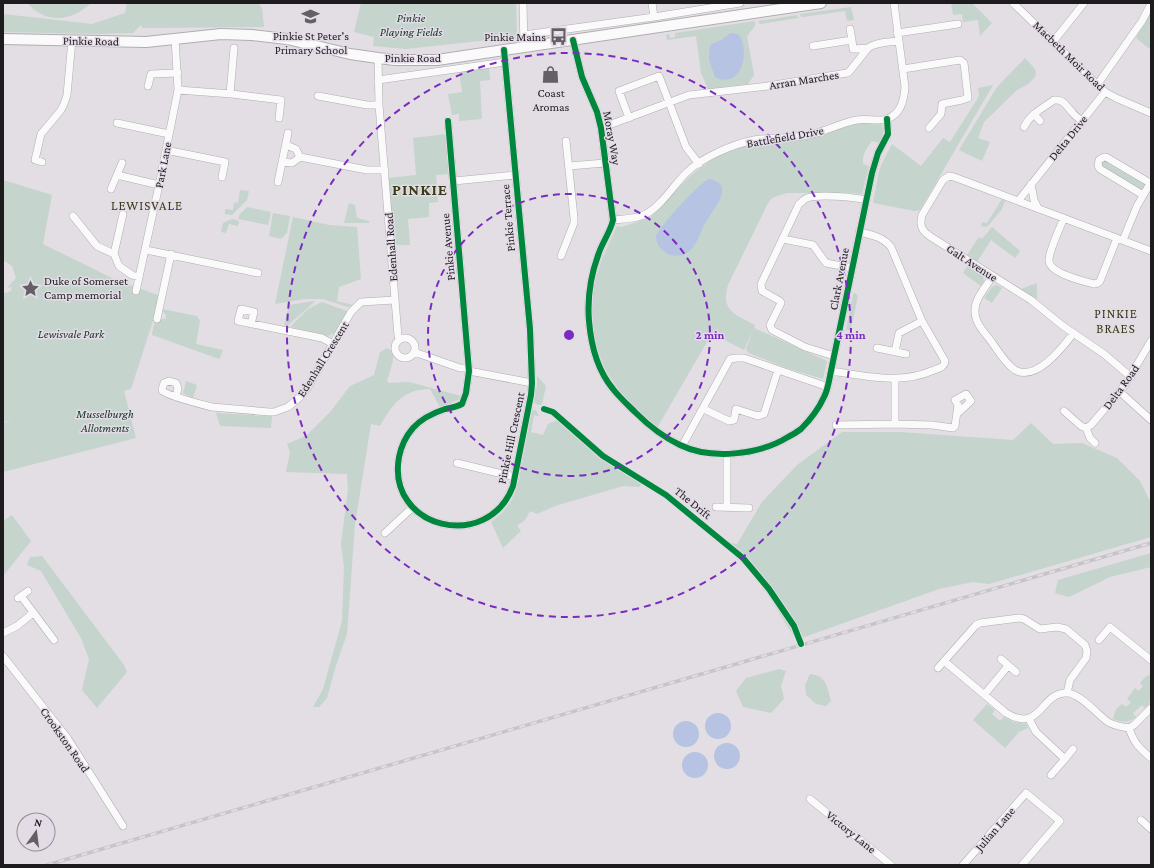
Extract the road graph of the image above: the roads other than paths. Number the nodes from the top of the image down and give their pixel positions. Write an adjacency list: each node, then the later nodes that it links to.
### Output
1 (523, 3): 14 (street)
2 (652, 3): 10 (street)
3 (740, 3): 10 (street)
4 (821, 3): 9 (main road, Pinkie Road)
5 (894, 3): 13 (street)
6 (1014, 3): 21 (street, Macbeth Moir Road)
7 (1084, 3): 21 (street)
8 (1151, 4): 34 (street)
9 (772, 7): 18 (main road, Pinkie Road)
10 (654, 17): 14 (street)
11 (958, 24): 13 (street)
12 (850, 29): 19 (street)
13 (897, 33): 20 (street)
14 (524, 35): 23 (street)
15 (175, 38): 17 (main road, Pinkie Road); 28 (main road, Pinkie Road); 32 (street, Park Lane)
16 (3, 39): 17 (main road, Pinkie Road)
17 (72, 40): 60 (street)
18 (573, 40): 23 (main road, Pinkie Road); 52 (street, Moray Way)
19 (852, 40): 22 (street); 26 (street)
20 (898, 41): 25 (street); 31 (street)
21 (1054, 42): 34 (street, Macbeth Moir Road)
22 (813, 46)
23 (524, 47): 27 (main road, Pinkie Road)
24 (234, 48): 38 (street)
25 (868, 48): 26 (street); 30 (street, Arran Marches)
26 (853, 49): 30 (street)
27 (504, 50): 28 (main road, Pinkie Road); 29 (street, Pinkie Terrace)
28 (378, 58): 33 (street, Edenhall Road)
29 (505, 62): 33 (street, Pinkie Road); 68 (street, Pinkie Terrace)
30 (856, 62): 40 (street, Arran Marches)
31 (903, 69): 46 (street); 53 (street)
32 (178, 73): 35 (street); 36 (street, Park Lane)
33 (378, 80): 41 (street, Edenhall Road)
34 (1097, 85): 37 (street, Macbeth Moir Road)
35 (148, 86)
36 (178, 90): 38 (street); 55 (street, Park Lane)
37 (1105, 92): 42 (street, Macbeth Moir Road); 49 (street, Delta Drive)
38 (230, 94): 44 (street)
39 (318, 96): 41 (street)
40 (670, 103): 45 (street, Arran Marches); 45 (street); 64 (street)
41 (379, 105): 66 (street, Edenhall Road)
42 (1151, 113)
43 (1034, 114): 48 (street); 49 (street); 51 (street)
44 (279, 118)
45 (629, 118): 52 (street, Arran Marches)
46 (887, 119): 64 (street, Battlefield Drive); 77 (street, Clark Avenue)
47 (448, 121): 70 (street, Pinkie Avenue)
48 (1040, 121)
49 (1082, 121): 73 (street, Delta Drive)
50 (117, 123): 55 (street)
51 (1024, 127)
52 (601, 128): 63 (street, Moray Way)
53 (929, 128)
54 (288, 133): 57 (street)
55 (169, 134): 58 (street, Park Lane)
56 (566, 141): 65 (street)
57 (286, 145): 59 (street); 61 (street)
58 (166, 150): 69 (street); 74 (street, Park Lane)
59 (300, 157): 61 (street); 66 (street)
60 (42, 162)
61 (282, 162): 71 (street)
62 (122, 163): 67 (street)
63 (605, 163): 65 (street); 83 (street, Moray Way)
64 (699, 164): 83 (street, Battlefield Drive)
65 (569, 166): 91 (street)
66 (385, 170): 97 (street, Edenhall Road)
67 (117, 175): 74 (street); 75 (street)
68 (516, 175): 70 (street); 115 (street, Pinkie Terrace)
69 (222, 178)
70 (454, 181): 110 (street, Pinkie Avenue)
71 (278, 182)
72 (1150, 182): 76 (street); 76 (street)
73 (1031, 184): 78 (street, Delta Drive); 79 (street)
74 (159, 185): 87 (street, Park Lane)
75 (111, 189)
76 (1143, 195): 86 (street)
77 (866, 200): 84 (street, Clark Avenue); 85 (street)
78 (1018, 201): 79 (street); 94 (street, Galt Avenue)
79 (1038, 208): 82 (street)
80 (123, 214): 89 (street)
81 (73, 216): 89 (street)
82 (1064, 218): 86 (street); 86 (street)
83 (613, 220): 127 (street, Clark Avenue)
84 (859, 232): 92 (street, Clark Avenue); 99 (street)
85 (783, 239): 92 (street, Clark Avenue); 109 (street)
86 (1120, 239): 88 (street)
87 (146, 250): 90 (street); 95 (street, Park Lane)
88 (1151, 251)
89 (114, 254): 95 (street)
90 (171, 254): 93 (street); 98 (street)
91 (562, 256)
92 (852, 268): 109 (street, Clark Avenue)
93 (258, 273)
94 (992, 276): 101 (street, Galt Avenue); 101 (street)
95 (139, 277): 96 (street, Park Lane)
96 (136, 291)
97 (395, 300): 102 (street, Edenhall Road); 104 (street, Edenhall Crescent)
98 (159, 316)
99 (922, 321): 107 (street); 114 (street)
100 (251, 324): 104 (street)
101 (1073, 334): 113 (street, Galt Avenue)
102 (400, 339): 106 (street); 106 (street, Edenhall Road)
103 (1151, 341): 113 (street, Delta Road)
104 (333, 344): 118 (street, Edenhall Crescent)
105 (877, 348): 107 (street)
106 (414, 352): 110 (street)
107 (895, 352): 108 (street)
108 (906, 354)
109 (834, 356): 112 (street, Clark Avenue)
110 (469, 370): 115 (street); 133 (street, Pinkie Hill Crescent)
111 (778, 370): 116 (street); 119 (street); 119 (street)
112 (831, 371): 114 (street); 116 (street, Clark Avenue)
113 (1131, 376): 117 (street, Delta Road)
114 (895, 379): 123 (street)
115 (532, 383): 130 (street, Pinkie Hill Crescent)
116 (828, 387): 128 (street, Clark Avenue)
117 (1120, 392): 122 (street); 125 (street, Delta Road)
118 (176, 396)
119 (702, 410): 127 (street)
120 (1064, 411): 125 (street)
121 (957, 414): 123 (street)
122 (1151, 420)
123 (895, 424): 124 (street)
124 (836, 425)
125 (1086, 428): 126 (street)
126 (1095, 443)
127 (682, 446): 128 (street, Clark Avenue)
128 (727, 454): 132 (street)
129 (457, 463): 130 (street, Pinkie Hill Crescent)
130 (515, 477): 133 (street, Pinkie Hill Crescent)
131 (716, 507): 132 (street)
132 (727, 507): 134 (street)
133 (413, 508): 135 (street)
134 (749, 508)
135 (385, 533)
136 (28, 591): 137 (street)
137 (33, 613): 138 (street); 139 (street)
138 (3, 633)
139 (54, 640)
140 (1099, 640): 143 (street)
141 (3, 656): 159 (street, Crookston Road)
142 (1001, 660): 145 (street)
143 (1151, 660)
144 (944, 661): 146 (street); 148 (street); 149 (street)
145 (1008, 666): 147 (street); 149 (street)
146 (938, 668)
147 (1016, 672)
148 (1067, 693): 151 (street); 152 (street)
149 (984, 695): 151 (street)
150 (1151, 708): 152 (street)
151 (1029, 719): 155 (street)
152 (1129, 728): 154 (street)
153 (1073, 749): 155 (street)
154 (1151, 758)
155 (1065, 759): 156 (street)
156 (1051, 775)
157 (810, 799): 161 (street, Victory Lane)
158 (1141, 820): 160 (street)
159 (123, 826)
160 (1151, 829)
161 (891, 865)
162 (963, 865): 163 (street, Julian Lane)
163 (1022, 865)

